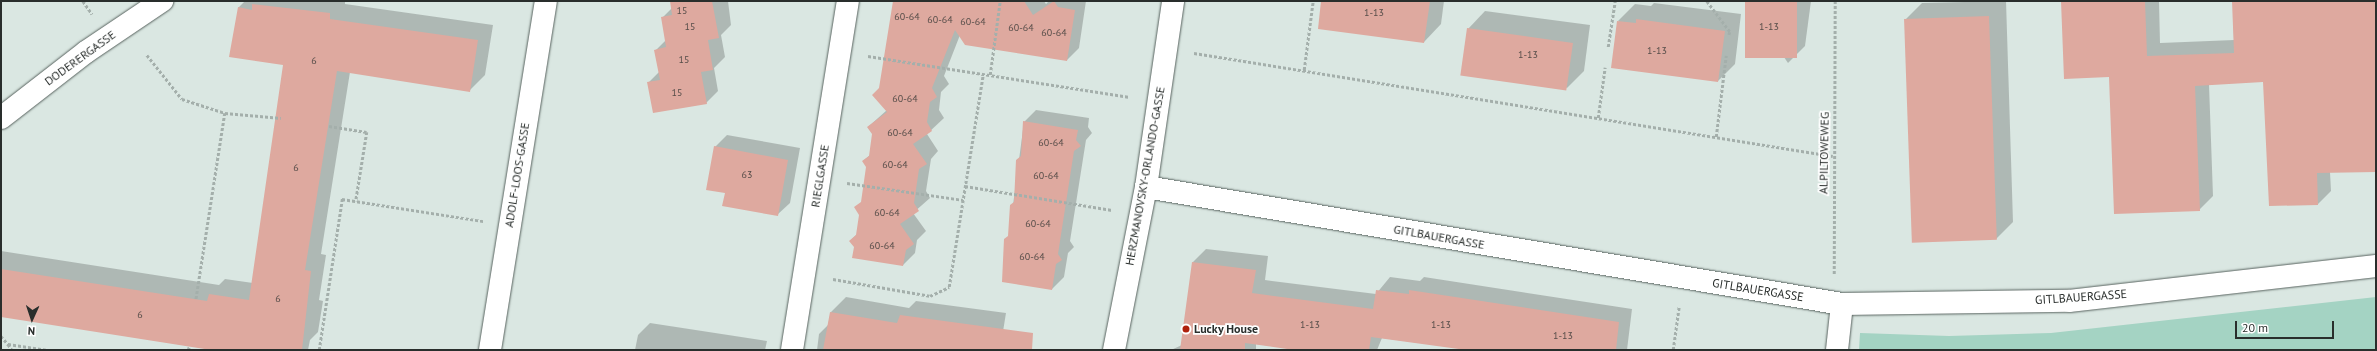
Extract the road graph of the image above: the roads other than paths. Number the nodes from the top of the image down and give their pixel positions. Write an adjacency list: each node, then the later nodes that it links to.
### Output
1 (162, 1): 5 (street, DODERERGASSE)
2 (546, 1): 9 (street, ADOLF-LOOS-GASSE)
3 (848, 1): 10 (street, RIEGLGASSE)
4 (1173, 1): 6 (street, HERZMANOVSKY-ORLANDO-GASSE)
5 (1, 118)
6 (1146, 187): 8 (street, GITLBAUERGASSE); 11 (street, HERZMANOVSKY-ORLANDO-GASSE)
7 (2376, 266): 8 (street, GITLBAUERGASSE)
8 (1842, 304): 12 (street)
9 (490, 350)
10 (792, 350)
11 (1114, 350)
12 (1837, 350)

